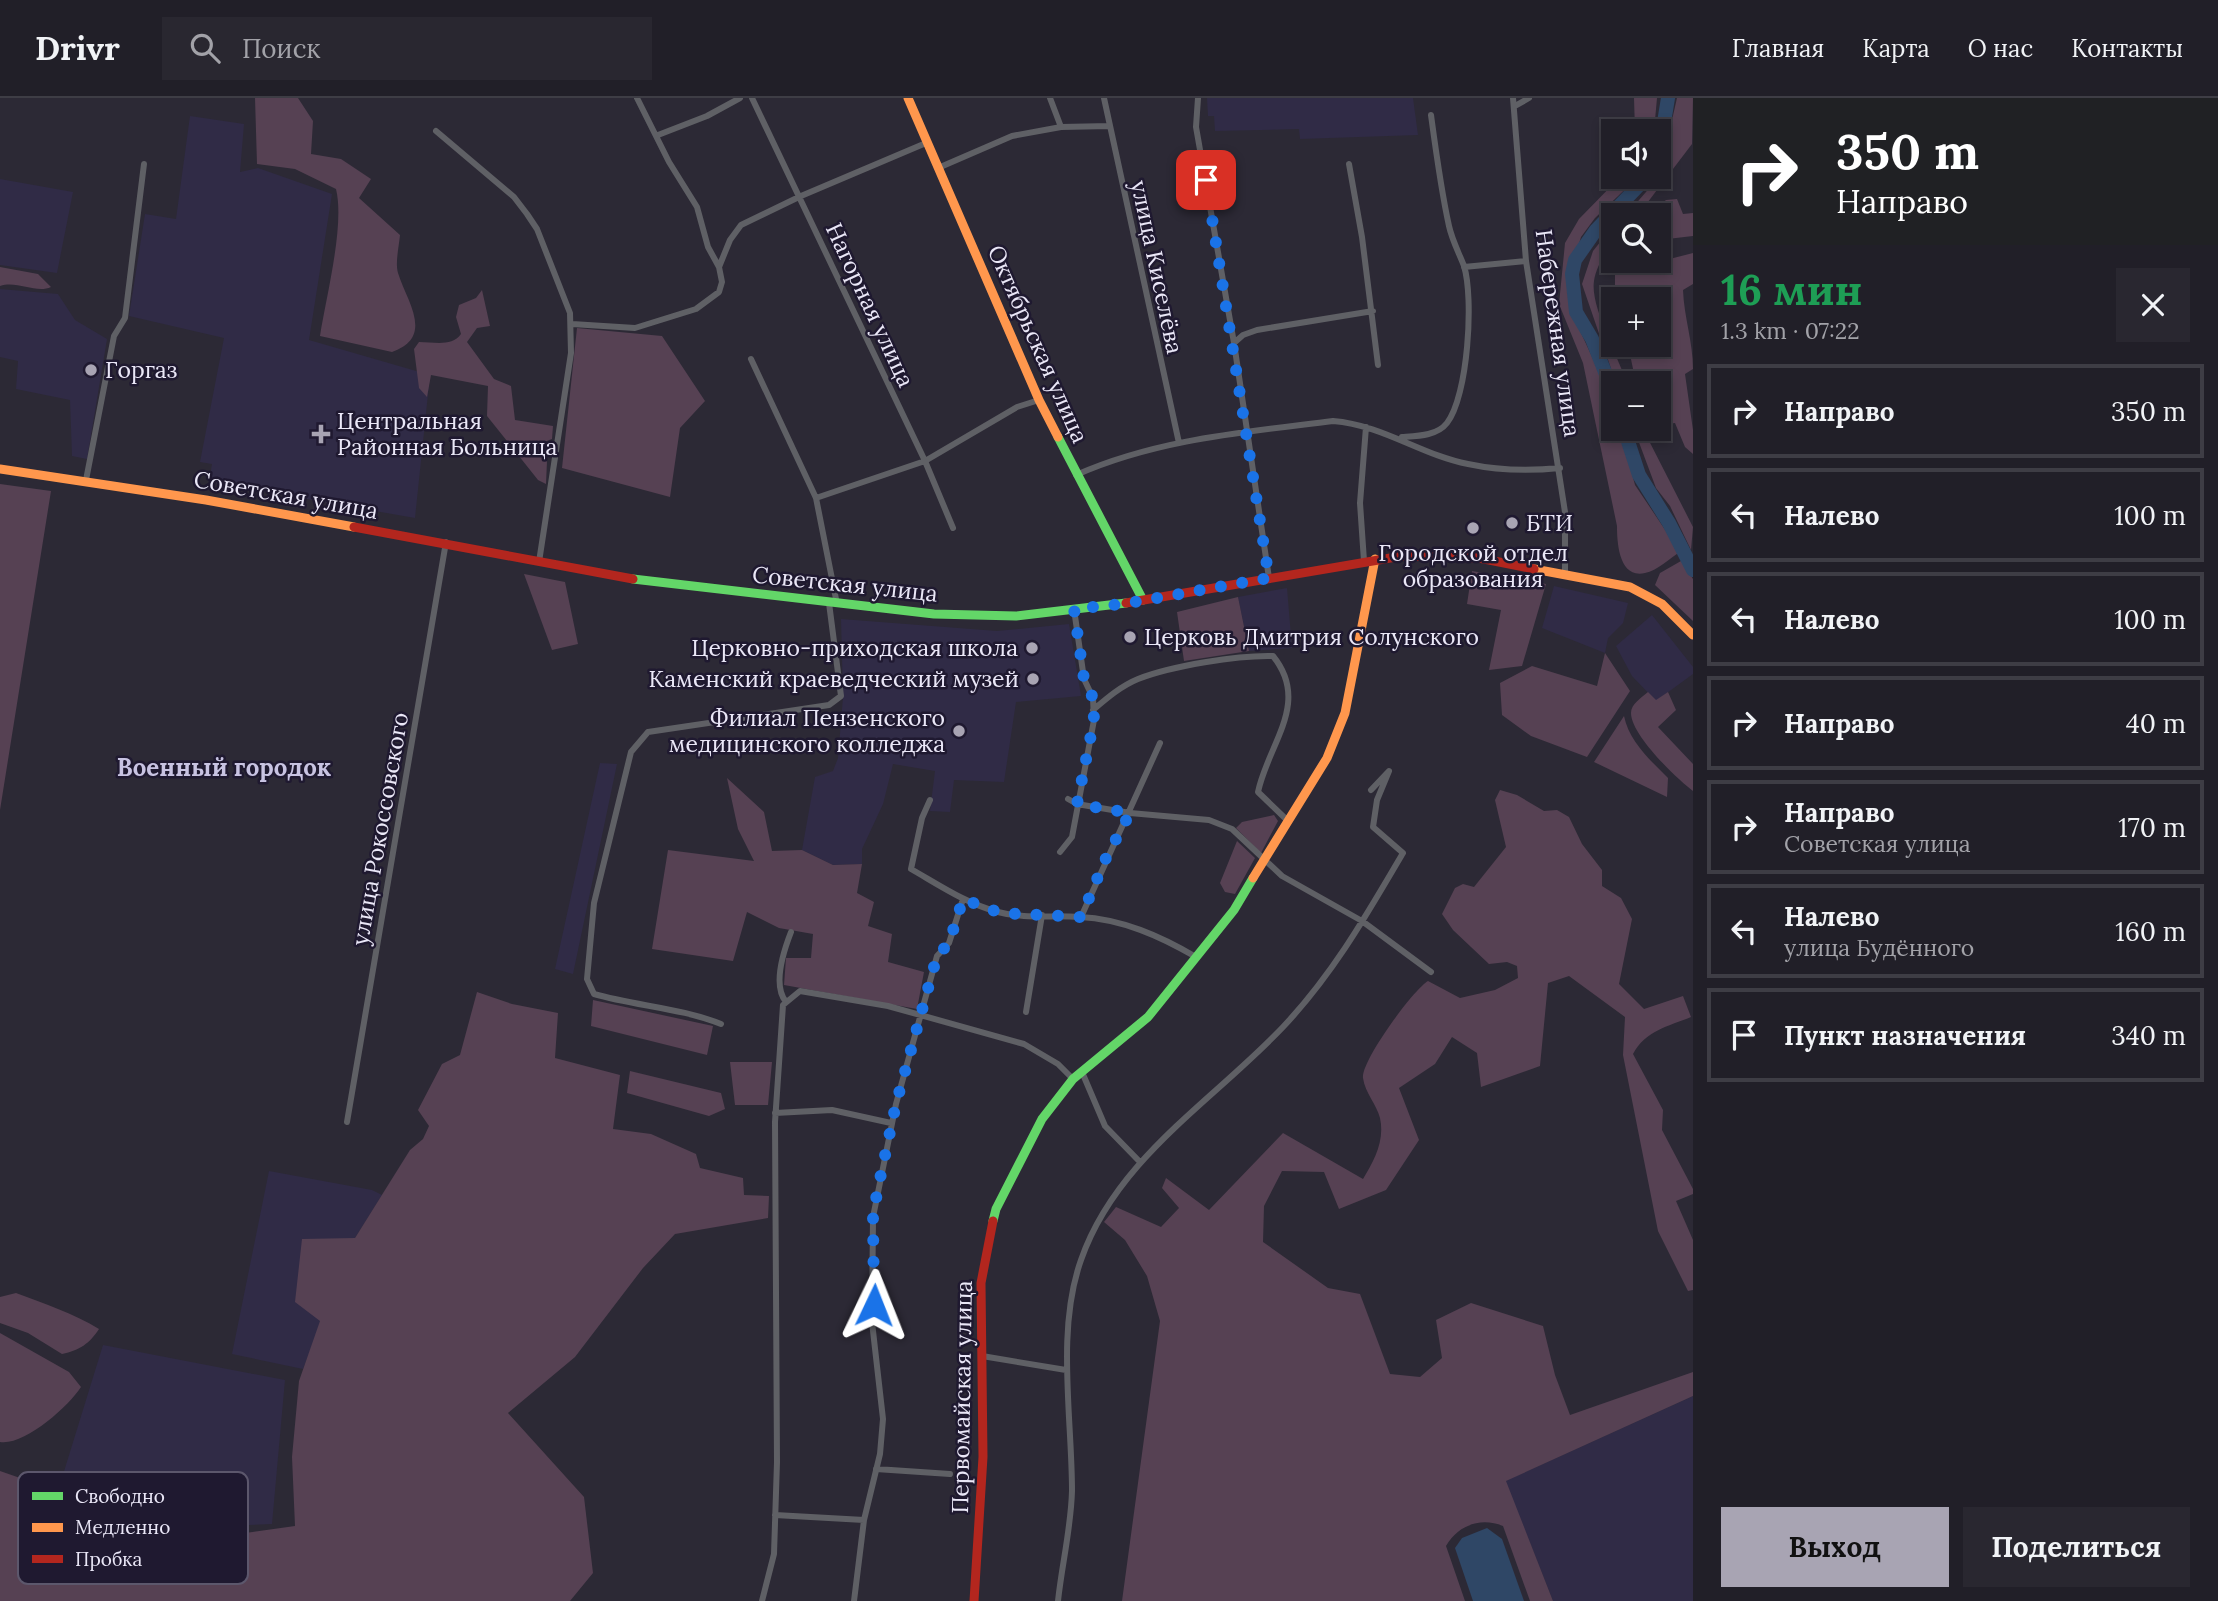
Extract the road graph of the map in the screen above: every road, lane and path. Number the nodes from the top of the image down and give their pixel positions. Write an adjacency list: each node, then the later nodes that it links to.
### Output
1 (637, 98): 14 (street)
2 (740, 98): 14 (street)
3 (752, 98): 19 (street, Нагорная улица)
4 (908, 98): 15 (street, Октябрьская улица)
5 (1050, 98): 12 (street)
6 (1104, 98): 11 (street, улица Киселёва)
7 (1198, 98): 25 (street)
8 (1529, 98): 9 (street)
9 (1514, 102): 20 (street, Набережная улица)
10 (1431, 115): 22 (street)
11 (1110, 126): 12 (street); 32 (street, улица Киселёва)
12 (1061, 127): 18 (street)
13 (436, 131): 24 (street)
14 (658, 135): 21 (street)
15 (926, 143): 18 (street, Октябрьская улица); 19 (street)
16 (144, 164): 37 (street)
17 (1349, 164): 23 (street)
18 (938, 168): 28 (street, Октябрьская улица)
19 (801, 196): 21 (street); 33 (street, Нагорная улица)
20 (1526, 261): 22 (street); 34 (street, Набережная улица)
21 (719, 267): 24 (street)
22 (1464, 267): 31 (street)
23 (1373, 312): 25 (street); 27 (street)
24 (572, 324): 43 (street)
25 (1234, 343): 30 (street)
26 (751, 359): 38 (street)
27 (1378, 365)
28 (1039, 400): 33 (street); 36 (street, Октябрьская улица)
29 (1366, 427): 30 (street); 31 (street); 42 (street)
30 (1247, 432): 32 (street); 45 (street)
31 (1400, 438): 34 (street)
32 (1179, 443): 36 (street)
33 (925, 461): 38 (street); 39 (street, Нагорная улица)
34 (1560, 468): 44 (street, Набережная улица)
35 (0, 469): 37 (street, Советская улица)
36 (1076, 475): 46 (street, Октябрьская улица)
37 (86, 480): 40 (street, Советская улица)
38 (816, 498): 47 (street)
39 (953, 528)
40 (446, 542): 43 (street, Советская улица); 76 (street, улица Рокоссовского)
41 (1375, 559): 42 (street, Советская улица); 44 (street, Советская улица); 59 (street, Первомайская улица)
42 (1364, 561): 45 (street, Советская улица)
43 (539, 562): 47 (street, Советская улица)
44 (1565, 573): 49 (street, Советская улица)
45 (1269, 578): 46 (street, Советская улица)
46 (1143, 600): 48 (street, Советская улица)
47 (833, 604): 48 (street, Советская улица); 72 (street)
48 (1074, 609): 52 (street)
49 (1676, 620): 50 (street, Советская улица); 51 (street, Советская улица)
50 (1693, 635)
51 (1693, 642)
52 (1094, 710): 57 (street); 59 (street)
53 (1160, 743): 58 (street)
54 (1371, 790): 65 (street)
55 (1068, 799): 57 (street)
56 (930, 800): 62 (street)
57 (1077, 804): 58 (street); 60 (street)
58 (1130, 813): 61 (street); 64 (street)
59 (1287, 821): 61 (street, Первомайская улица)
60 (1060, 852)
61 (1264, 859): 65 (street); 67 (street, Первомайская улица)
62 (963, 899): 63 (street); 71 (street)
63 (1042, 915): 64 (street); 70 (street)
64 (1081, 917): 67 (street)
65 (1362, 921): 68 (street); 78 (street)
66 (791, 932): 69 (street)
67 (1196, 957): 73 (street, Первомайская улица)
68 (1431, 972)
69 (786, 1002): 71 (street); 75 (street)
70 (1026, 1012)
71 (922, 1015): 74 (street); 77 (street)
72 (720, 1024)
73 (1082, 1072): 74 (street, Первомайская улица); 78 (street)
74 (1073, 1079): 79 (street, Первомайская улица)
75 (775, 1112): 77 (street); 83 (street)
76 (347, 1122)
77 (891, 1123): 81 (street)
78 (1140, 1162): 80 (street)
79 (982, 1356): 80 (street); 87 (street, Первомайская улица)
80 (1066, 1370): 88 (street)
81 (876, 1469): 82 (street); 84 (street)
82 (950, 1474)
83 (775, 1515): 84 (street); 85 (street)
84 (864, 1520): 86 (street)
85 (762, 1601)
86 (854, 1601)
87 (974, 1601)
88 (1058, 1601)

